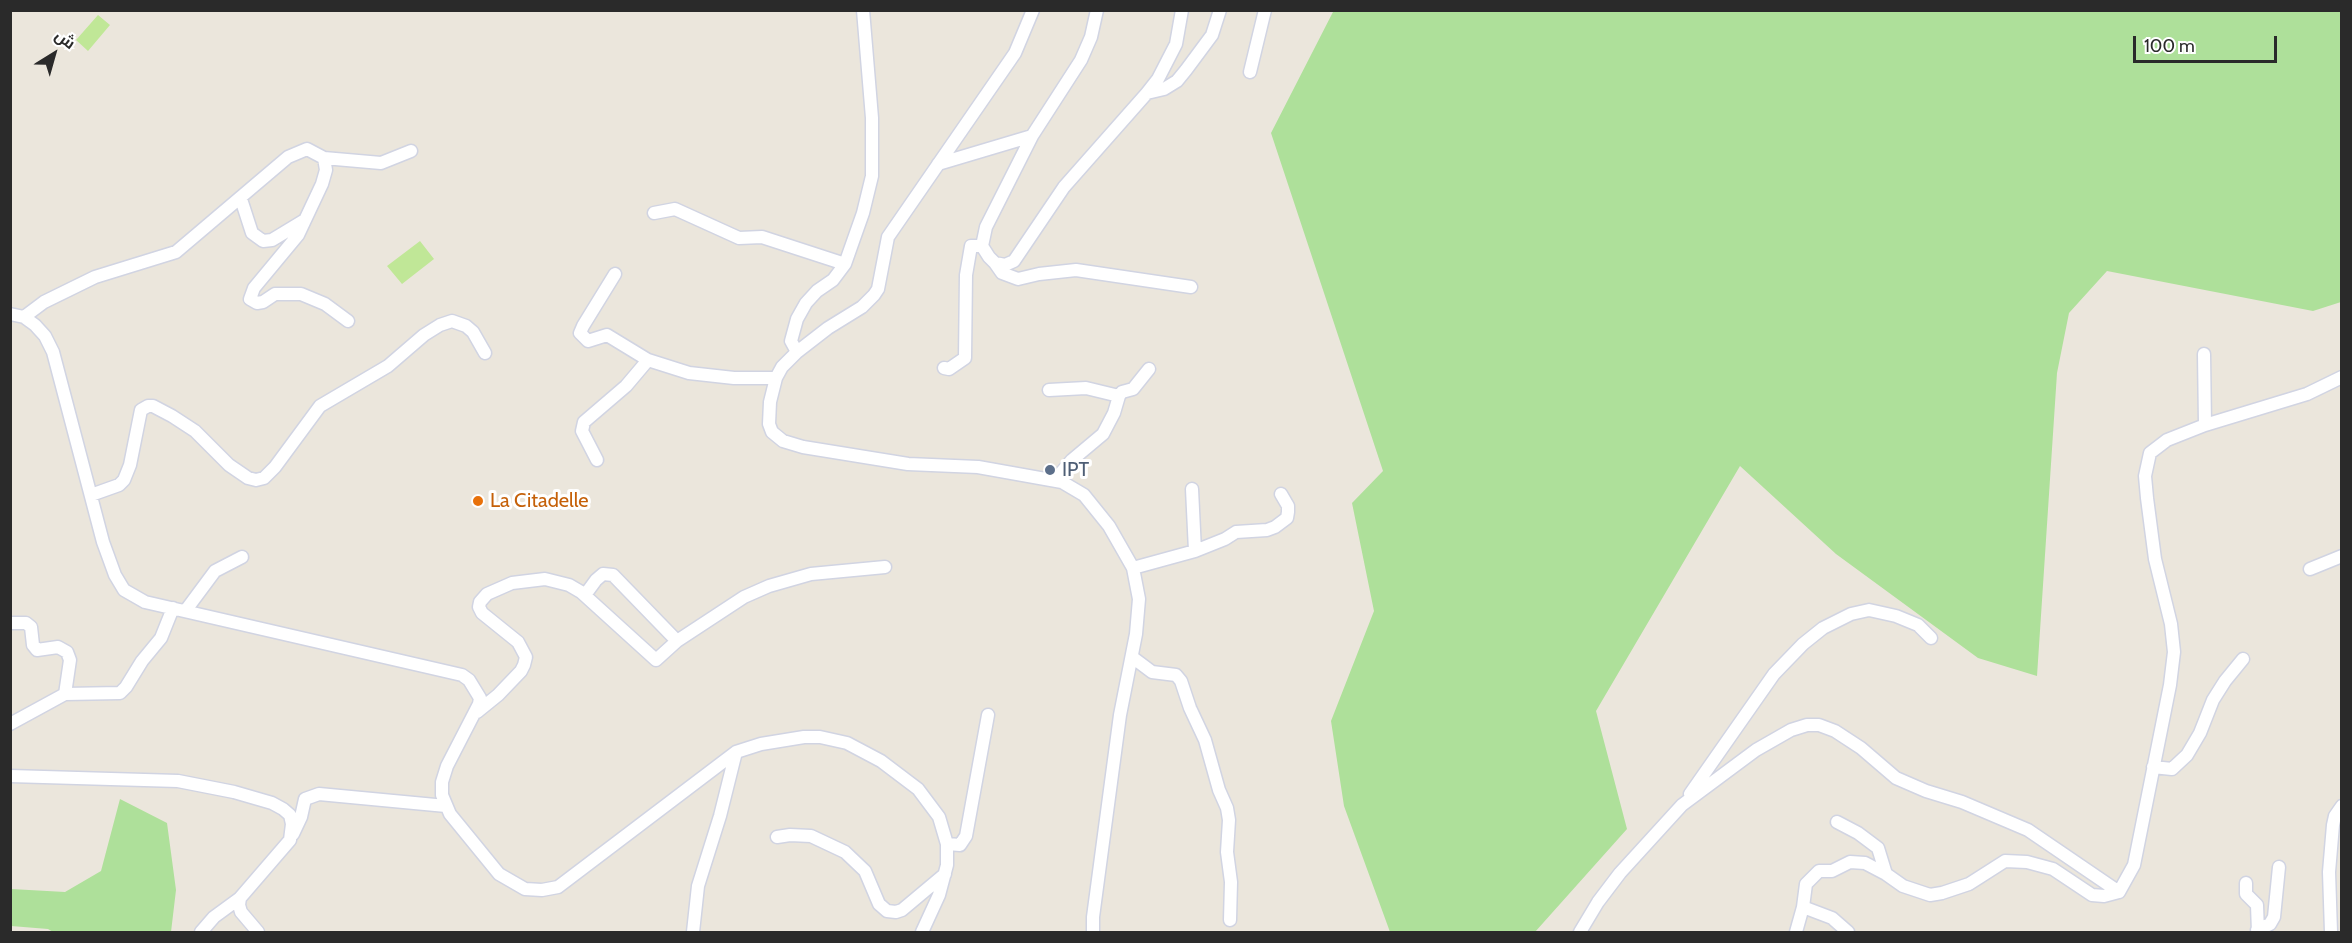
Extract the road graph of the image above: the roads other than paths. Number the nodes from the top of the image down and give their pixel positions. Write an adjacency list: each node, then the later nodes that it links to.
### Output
1 (863, 10): 18 (street)
2 (1033, 10): 12 (street)
3 (1097, 10): 9 (street)
4 (1182, 10): 8 (street)
5 (1220, 10): 8 (street)
6 (1265, 10): 7 (street)
7 (1250, 72)
8 (1147, 93): 17 (street)
9 (1032, 136): 12 (street); 16 (street)
10 (411, 151): 11 (street)
11 (324, 158): 13 (street); 15 (street)
12 (938, 164): 24 (street)
13 (241, 199): 15 (street); 22 (street)
14 (654, 213): 18 (street)
15 (305, 220): 23 (street)
16 (982, 246): 17 (street); 28 (street)
17 (995, 263): 20 (street)
18 (845, 264): 24 (street)
19 (615, 274): 27 (street)
20 (1191, 286)
21 (10, 314): 22 (street)
22 (24, 317): 39 (street)
23 (348, 321)
24 (797, 352): 31 (street)
25 (485, 353): 39 (street)
26 (2204, 354): 34 (street)
27 (648, 360): 31 (street); 35 (street)
28 (944, 368)
29 (1149, 369): 33 (street)
30 (2342, 377): 34 (street)
31 (776, 378): 36 (street)
32 (1049, 390): 33 (street)
33 (1119, 396): 36 (street)
34 (2205, 425): 59 (street)
35 (597, 460)
36 (1055, 480): 44 (street)
37 (1192, 489): 40 (street)
38 (1281, 494): 40 (street)
39 (91, 495): 47 (street)
40 (1195, 551): 44 (street)
41 (2342, 556): 45 (street)
42 (242, 557): 48 (street)
43 (885, 567): 51 (street)
44 (1133, 568): 52 (street)
45 (2310, 569)
46 (585, 595): 51 (street); 51 (street); 55 (street)
47 (173, 608): 48 (street); 54 (street)
48 (186, 610): 55 (street)
49 (10, 623): 54 (street)
50 (1931, 638): 61 (street)
51 (677, 641)
52 (1132, 657): 75 (street); 81 (street)
53 (2243, 659): 59 (street)
54 (65, 694): 57 (street)
55 (477, 712): 62 (street)
56 (988, 715): 67 (street)
57 (10, 724)
58 (736, 752): 62 (street); 67 (street); 79 (street)
59 (2153, 767): 72 (street)
60 (10, 776): 65 (street)
61 (1682, 805): 72 (street); 82 (street)
62 (446, 806): 65 (street)
63 (2342, 806): 85 (street)
64 (1837, 822): 70 (street)
65 (292, 835): 73 (street)
66 (777, 837): 69 (street)
67 (947, 844): 69 (street)
68 (2278, 867): 76 (street)
69 (945, 874): 80 (street)
70 (1886, 874): 72 (street); 74 (street)
71 (2246, 883): 76 (street)
72 (2119, 892)
73 (240, 898): 77 (street); 78 (street)
74 (1803, 907): 83 (street); 84 (street)
75 (1230, 920)
76 (2257, 931)
77 (201, 933)
78 (258, 933)
79 (693, 933)
80 (922, 933)
81 (1093, 933)
82 (1580, 933)
83 (1796, 933)
84 (1848, 933)
85 (2331, 933)

